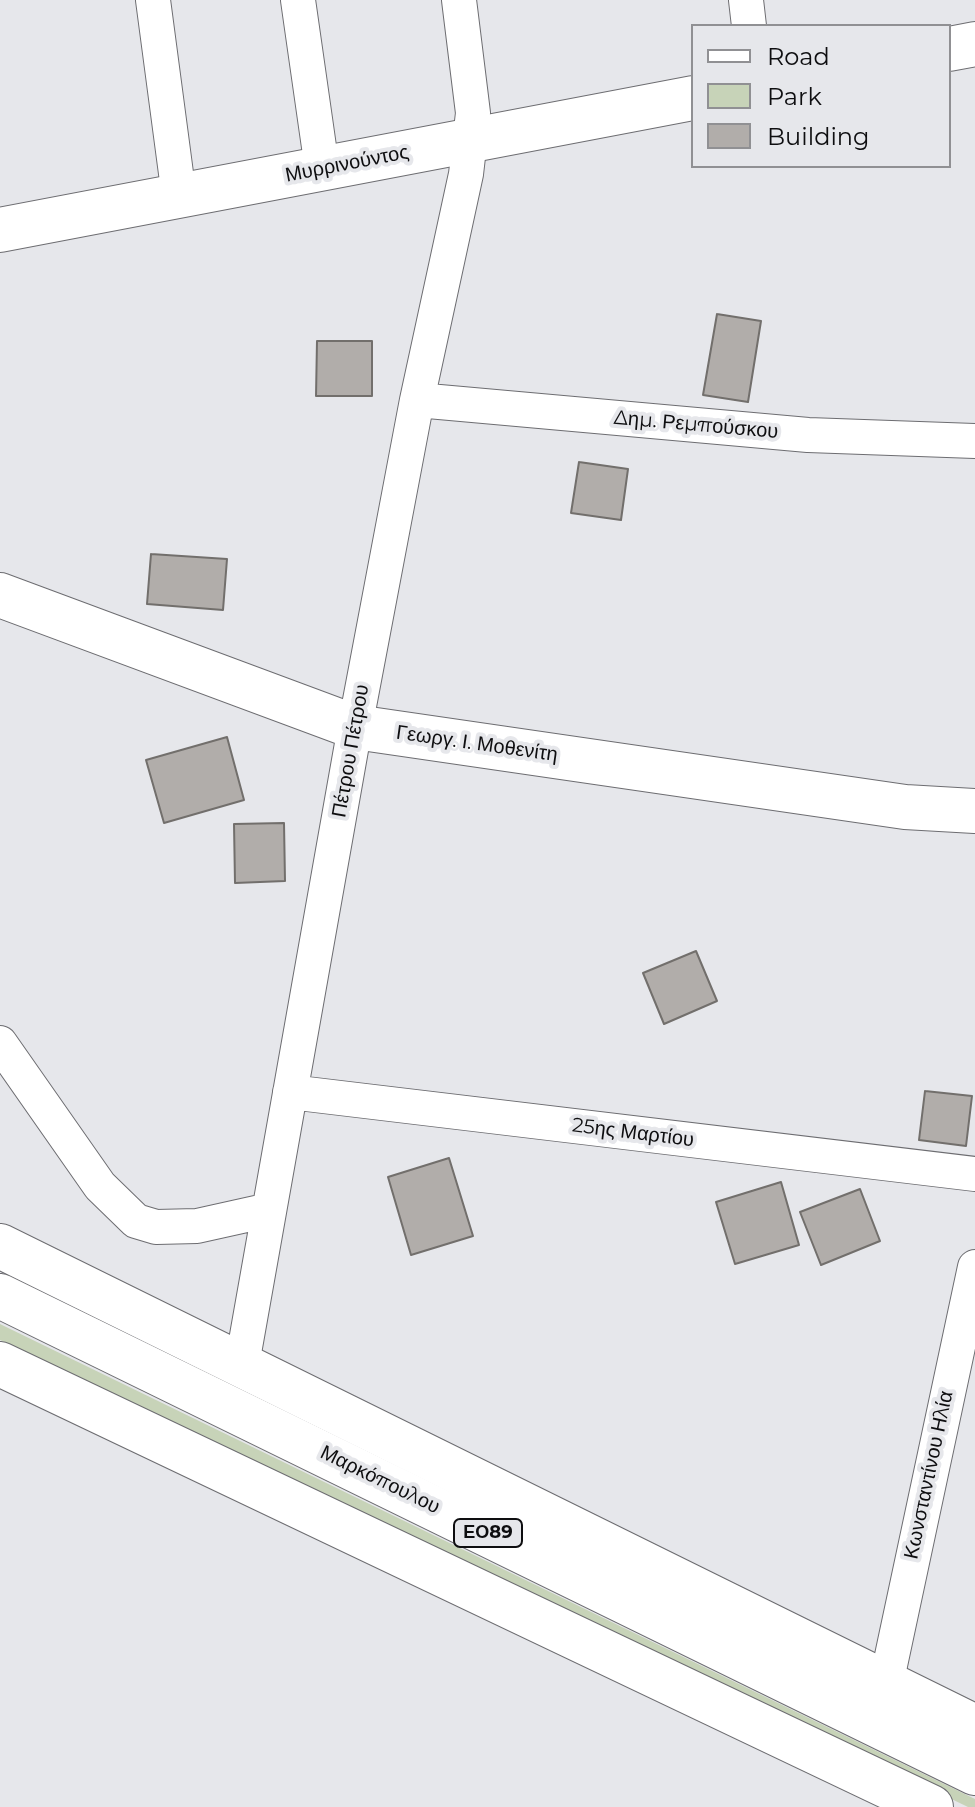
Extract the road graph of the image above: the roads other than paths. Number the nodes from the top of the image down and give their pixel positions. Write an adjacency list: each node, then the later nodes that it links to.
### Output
1 (153, 0): 11 (street)
2 (298, 0): 10 (street)
3 (459, 0): 9 (street, Πέτρου Πέτρου)
4 (746, 0): 5 (street)
5 (749, 24)
6 (975, 44): 7 (main road)
7 (951, 49)
8 (691, 98): 9 (main road, Μυρρινούντος)
9 (469, 140): 10 (main road, Μυρρινούντος); 13 (street, Πέτρου Πέτρου)
10 (322, 168): 11 (main road, Μυρρινούντος)
11 (179, 196): 12 (main road, Μυρρινούντος)
12 (0, 230)
13 (417, 400): 14 (street, Δημ. Ρεμπούσκου); 16 (street, Πέτρου Πέτρου)
14 (975, 441)
15 (0, 595): 16 (main road, Γεωργ. Ι. Μοθενίτη)
16 (355, 727): 17 (main road, Γεωργ. Ι. Μοθενίτη); 19 (street, Πέτρου Πέτρου)
17 (975, 811)
18 (0, 1043): 21 (street)
19 (290, 1092): 20 (street, 25ης Μαρτίου); 21 (street, Πέτρου Πέτρου)
20 (975, 1174)
21 (269, 1210): 26 (street, Πέτρου Πέτρου)
22 (0, 1246): 26 (main road)
23 (975, 1267): 27 (street, Κωνσταντίνου Ηλία)
24 (0, 1296): 29 (main road, Μαρκόπουλου / ΕΟ89)
25 (0, 1364): 30 (main road, ΕΟ89)
26 (242, 1364): 27 (main road)
27 (886, 1684): 28 (main road)
28 (975, 1727)
29 (975, 1773)
30 (910, 1802)

